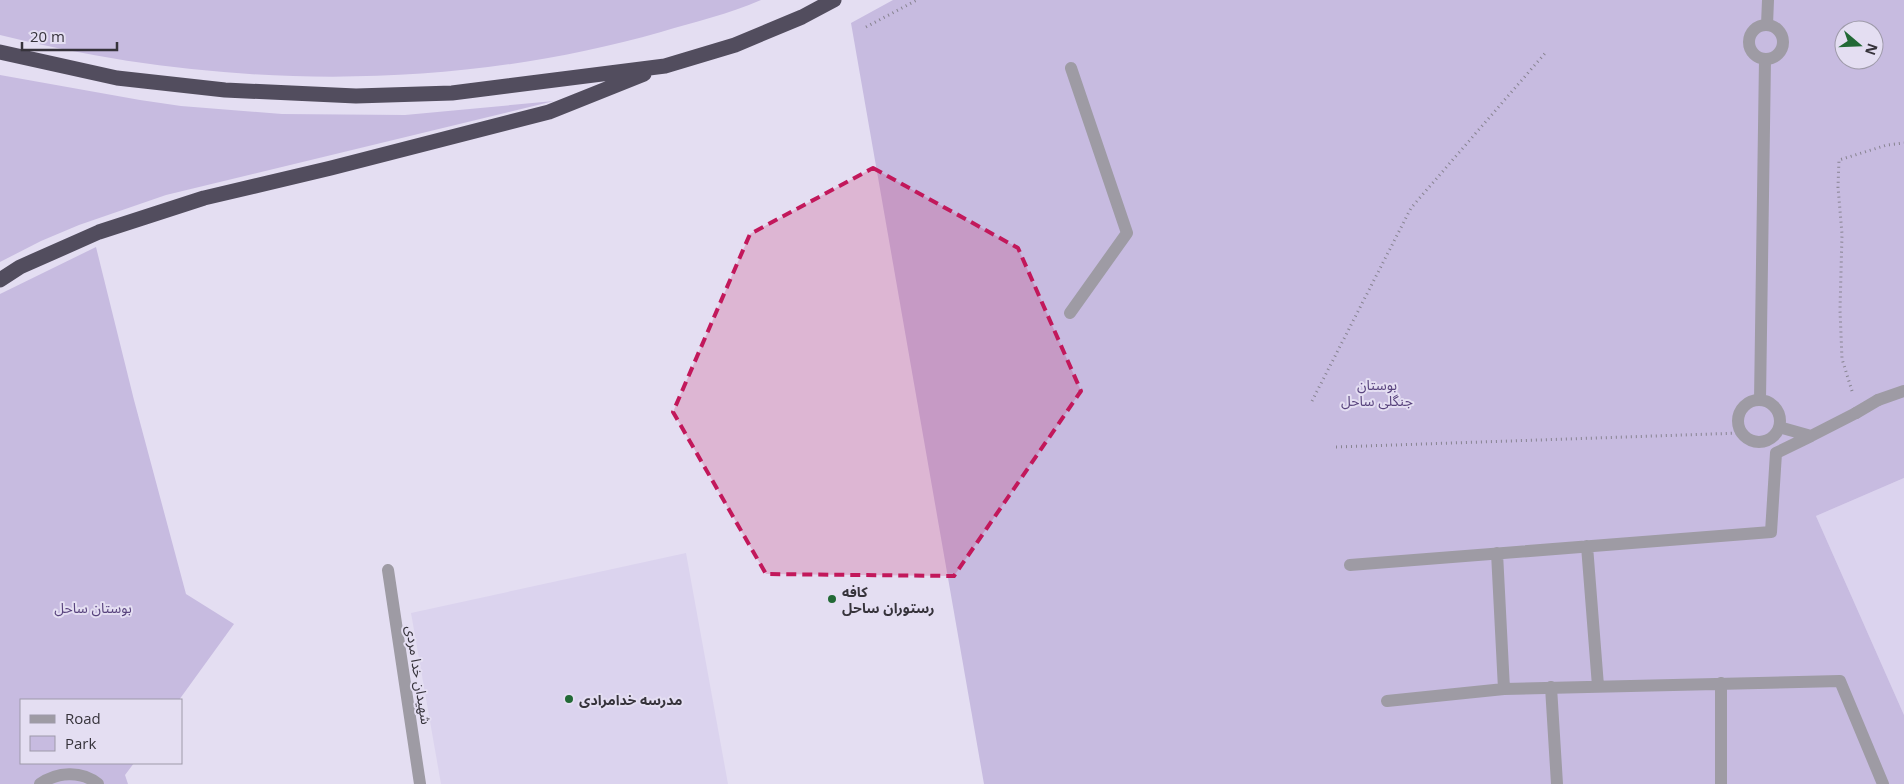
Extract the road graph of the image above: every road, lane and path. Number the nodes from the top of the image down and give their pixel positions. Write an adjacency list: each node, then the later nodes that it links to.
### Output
1 (834, 0): 9 (highway)
2 (917, 0): 5 (path)
3 (1768, 0): 4 (street)
4 (1767, 25): 8 (street); 8 (street)
5 (866, 27)
6 (1547, 51): 17 (path)
7 (0, 52): 9 (highway)
8 (1765, 59): 16 (street)
9 (665, 66): 12 (highway)
10 (1071, 68): 13 (street)
11 (1904, 143): 15 (path)
12 (0, 280)
13 (1070, 313)
14 (1904, 391): 20 (street, bridge)
15 (1853, 396)
16 (1760, 400): 18 (street); 19 (street)
17 (1312, 401)
18 (1779, 427): 19 (street); 20 (street)
19 (1741, 432): 21 (path)
20 (1811, 436): 22 (street)
21 (1336, 447)
22 (1587, 546): 23 (street); 27 (street)
23 (1497, 553): 24 (street); 29 (street)
24 (1350, 565)
25 (388, 570): 33 (street, شهیدان خدا مردی)
26 (1721, 683): 27 (street); 35 (street); 36 (street)
27 (1598, 686): 28 (street)
28 (1551, 687): 29 (street); 34 (street)
29 (1504, 689): 30 (street)
30 (1386, 701)
31 (40, 784): 32 (street)
32 (98, 784)
33 (420, 784)
34 (1557, 784)
35 (1721, 784)
36 (1883, 784)

